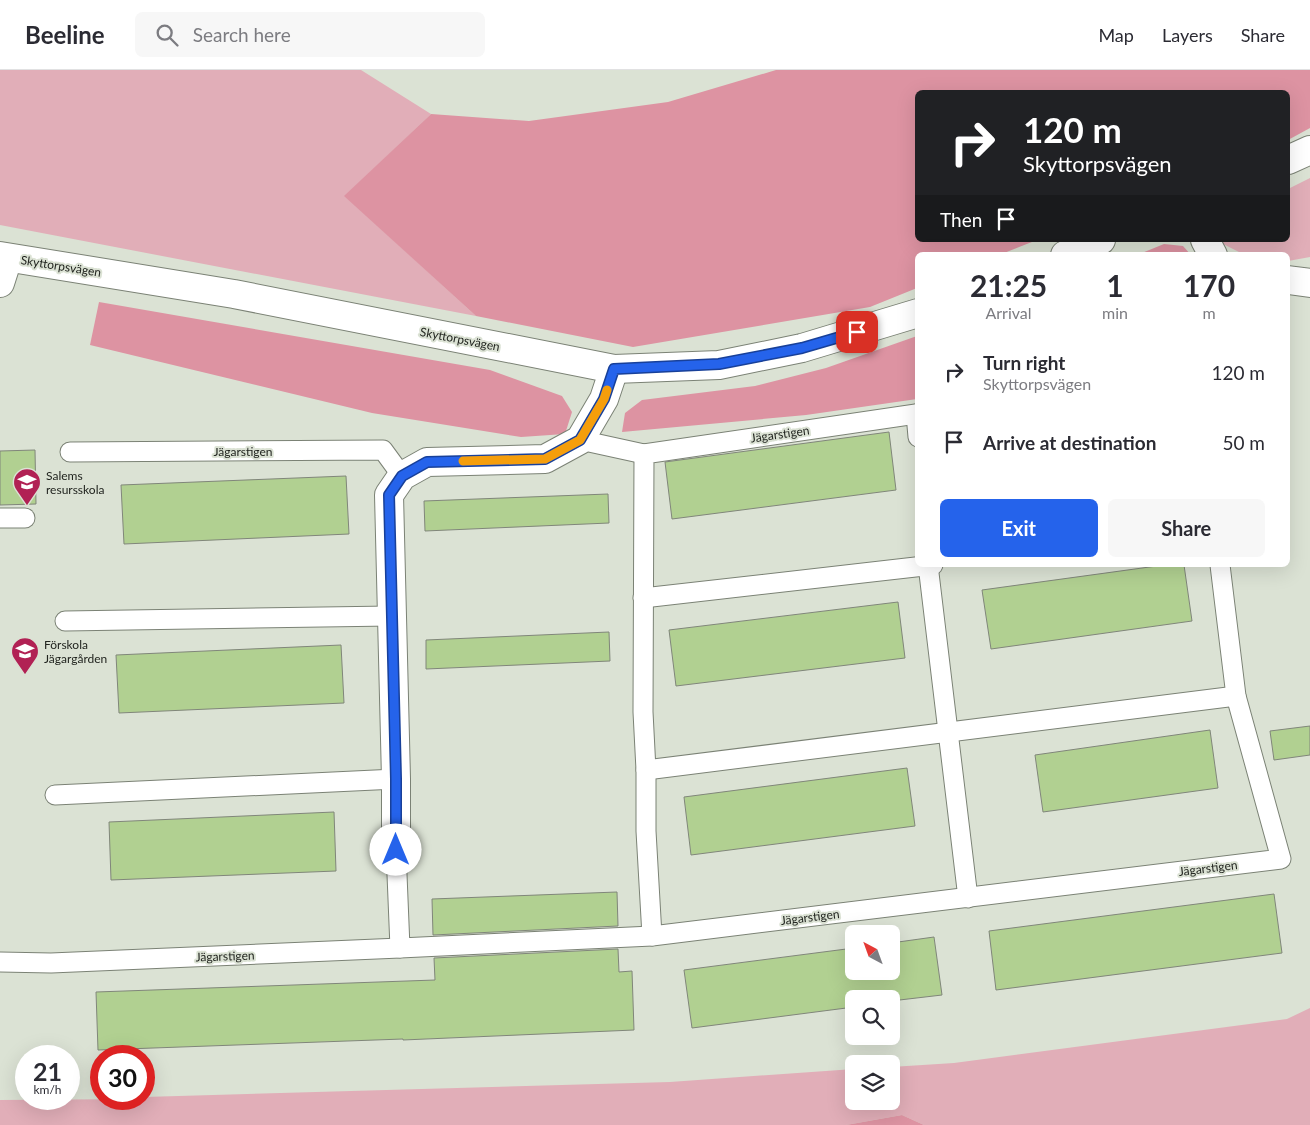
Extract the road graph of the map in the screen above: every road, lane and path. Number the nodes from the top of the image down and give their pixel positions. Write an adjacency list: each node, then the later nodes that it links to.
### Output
1 (1310, 150): 2 (street)
2 (1290, 159)
3 (1096, 242): 4 (street)
4 (1072, 252)
5 (3, 266): 9 (street, Skyttorpsvägen)
6 (1290, 280): 7 (street)
7 (1310, 283)
8 (915, 314): 9 (street, Skyttorpsvägen)
9 (614, 369): 11 (street)
10 (915, 414): 13 (lane, Jägarstigen)
11 (580, 440): 13 (lane, Jägarstigen); 14 (street)
12 (70, 452): 14 (lane, Jägarstigen)
13 (644, 454): 20 (lane)
14 (402, 476): 21 (street)
15 (0, 518): 16 (lane)
16 (25, 518)
17 (915, 567): 20 (lane)
18 (928, 567): 24 (lane)
19 (1220, 567): 23 (lane, Jägarstigen)
20 (643, 598): 25 (lane)
21 (391, 616): 22 (lane); 26 (street)
22 (65, 621)
23 (1236, 696): 24 (lane); 29 (lane, Jägarstigen)
24 (947, 732): 25 (lane); 29 (lane)
25 (646, 770): 30 (lane)
26 (396, 779): 27 (lane); 28 (street)
27 (55, 795)
28 (396, 850): 31 (lane)
29 (968, 898): 30 (lane, Jägarstigen)
30 (652, 936): 31 (lane, Jägarstigen)
31 (400, 948): 32 (lane, Jägarstigen)
32 (0, 962)

